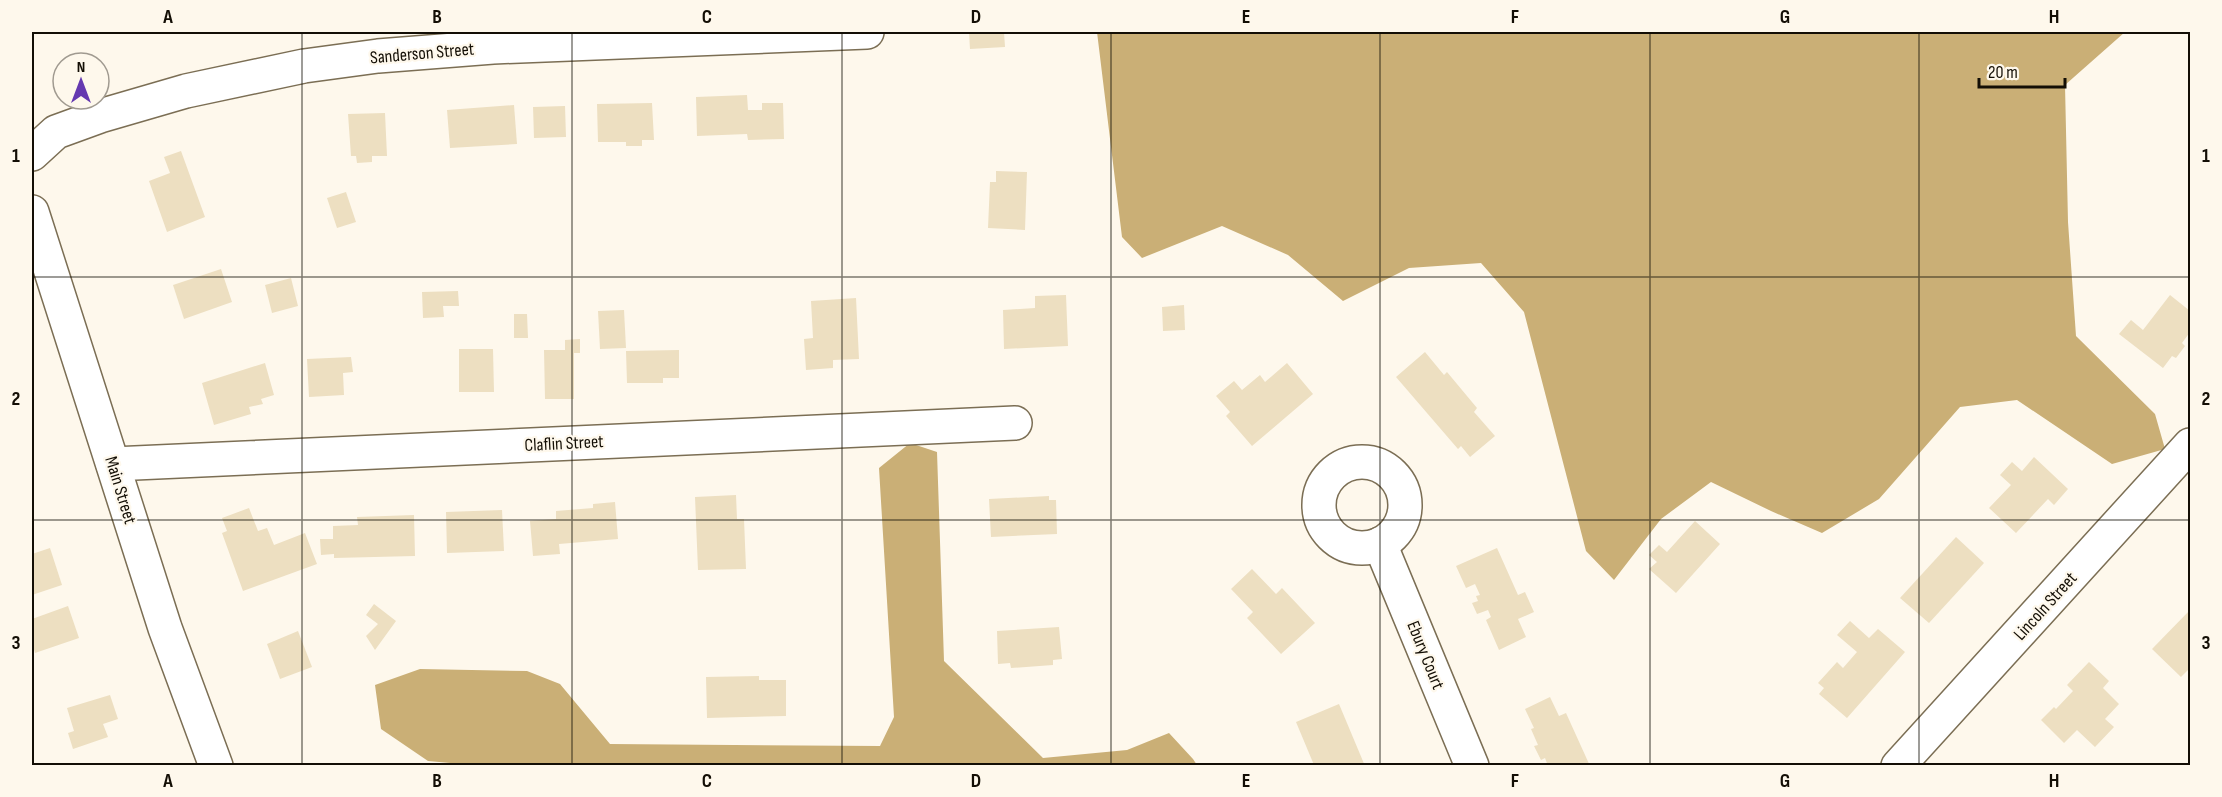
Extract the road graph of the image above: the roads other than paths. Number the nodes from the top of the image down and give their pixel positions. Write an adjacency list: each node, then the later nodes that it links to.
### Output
1 (867, 32): 2 (street, Sanderson Street)
2 (32, 154)
3 (32, 212): 6 (street, Main Street)
4 (1015, 423): 6 (street, Claflin Street)
5 (2190, 445): 10 (street, Lincoln Street)
6 (113, 464): 8 (street, Main Street)
7 (1380, 544): 9 (street, Ebury Court)
8 (216, 765)
9 (1472, 765)
10 (1898, 765)

